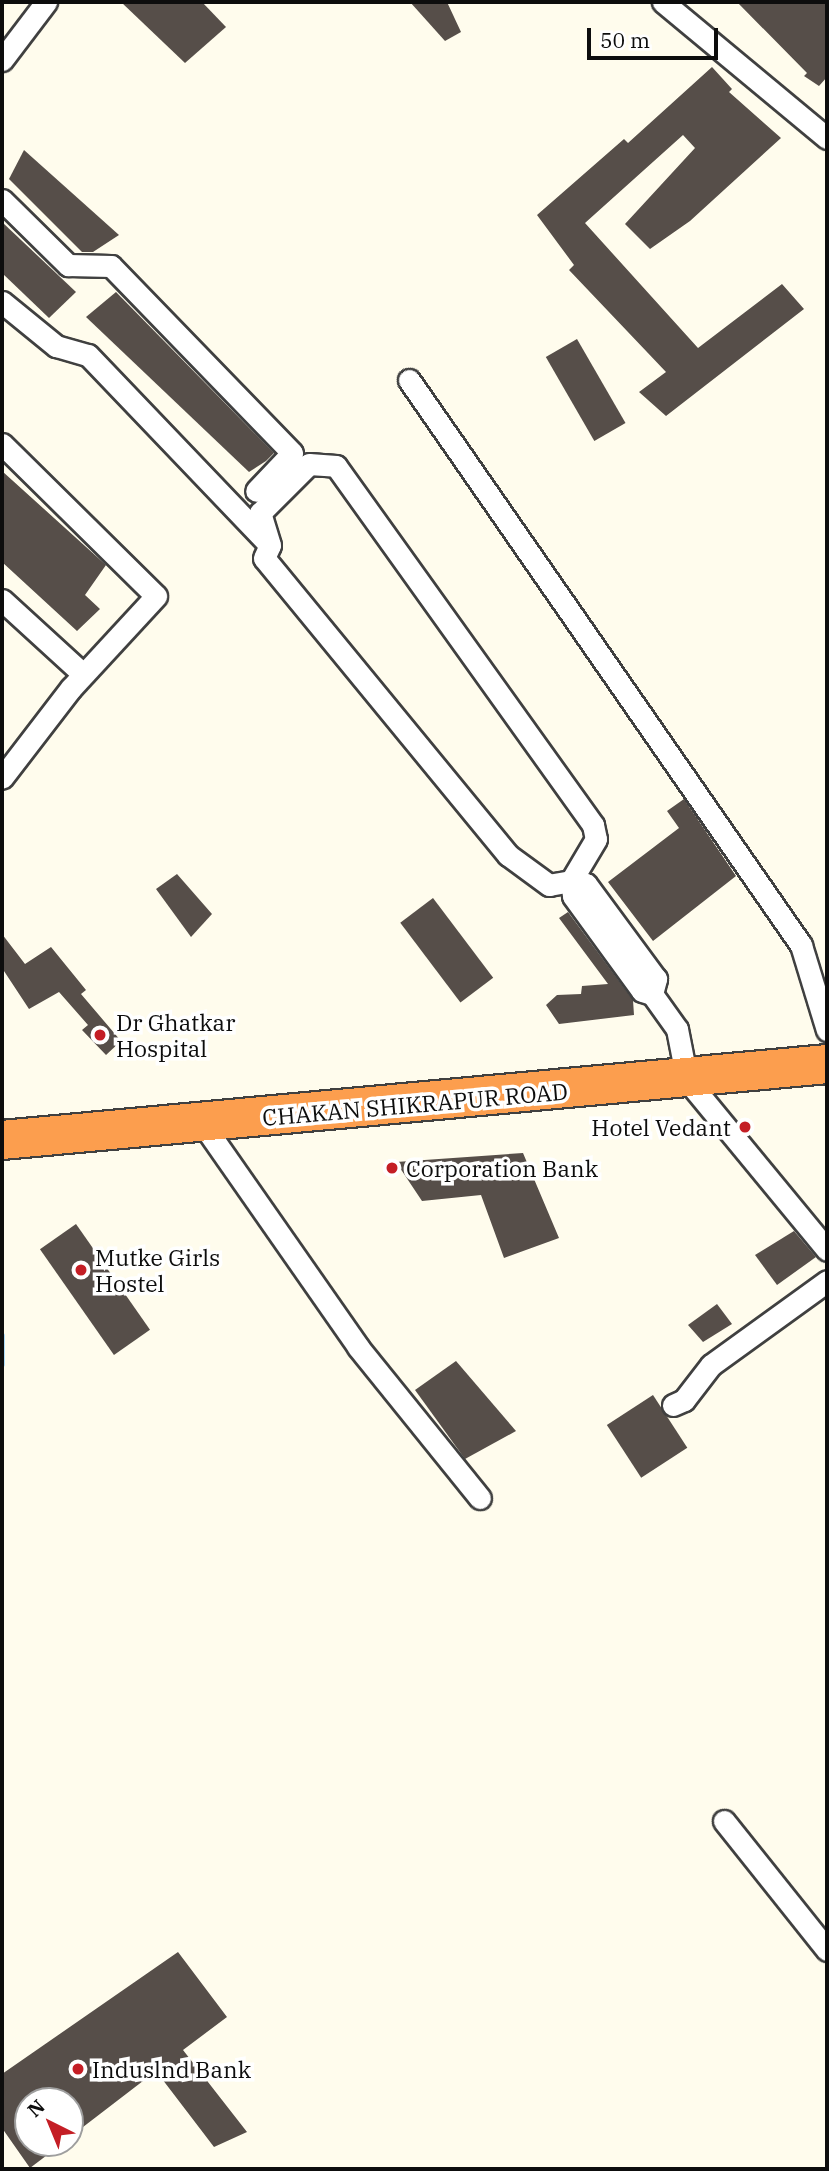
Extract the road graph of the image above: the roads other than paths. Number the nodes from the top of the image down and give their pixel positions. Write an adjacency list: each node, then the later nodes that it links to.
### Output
1 (46, 2): 3 (street)
2 (663, 2): 4 (street)
3 (2, 60)
4 (827, 138)
5 (2, 200): 9 (street)
6 (2, 302): 10 (street)
7 (410, 380): 15 (street)
8 (2, 444): 12 (street)
9 (256, 491)
10 (270, 545): 14 (street); 14 (street)
11 (2, 600): 12 (street)
12 (83, 674): 13 (street)
13 (2, 778)
14 (572, 881): 17 (street)
15 (827, 1030)
16 (827, 1064): 17 (highway, CHAKAN SHIKRAPUR ROAD)
17 (687, 1080): 18 (highway, CHAKAN SHIKRAPUR ROAD); 20 (street)
18 (202, 1123): 19 (highway, CHAKAN SHIKRAPUR ROAD); 23 (street)
19 (2, 1140)
20 (827, 1250)
21 (827, 1281): 22 (street)
22 (673, 1405)
23 (480, 1498)
24 (724, 1821): 25 (street)
25 (827, 1950)

